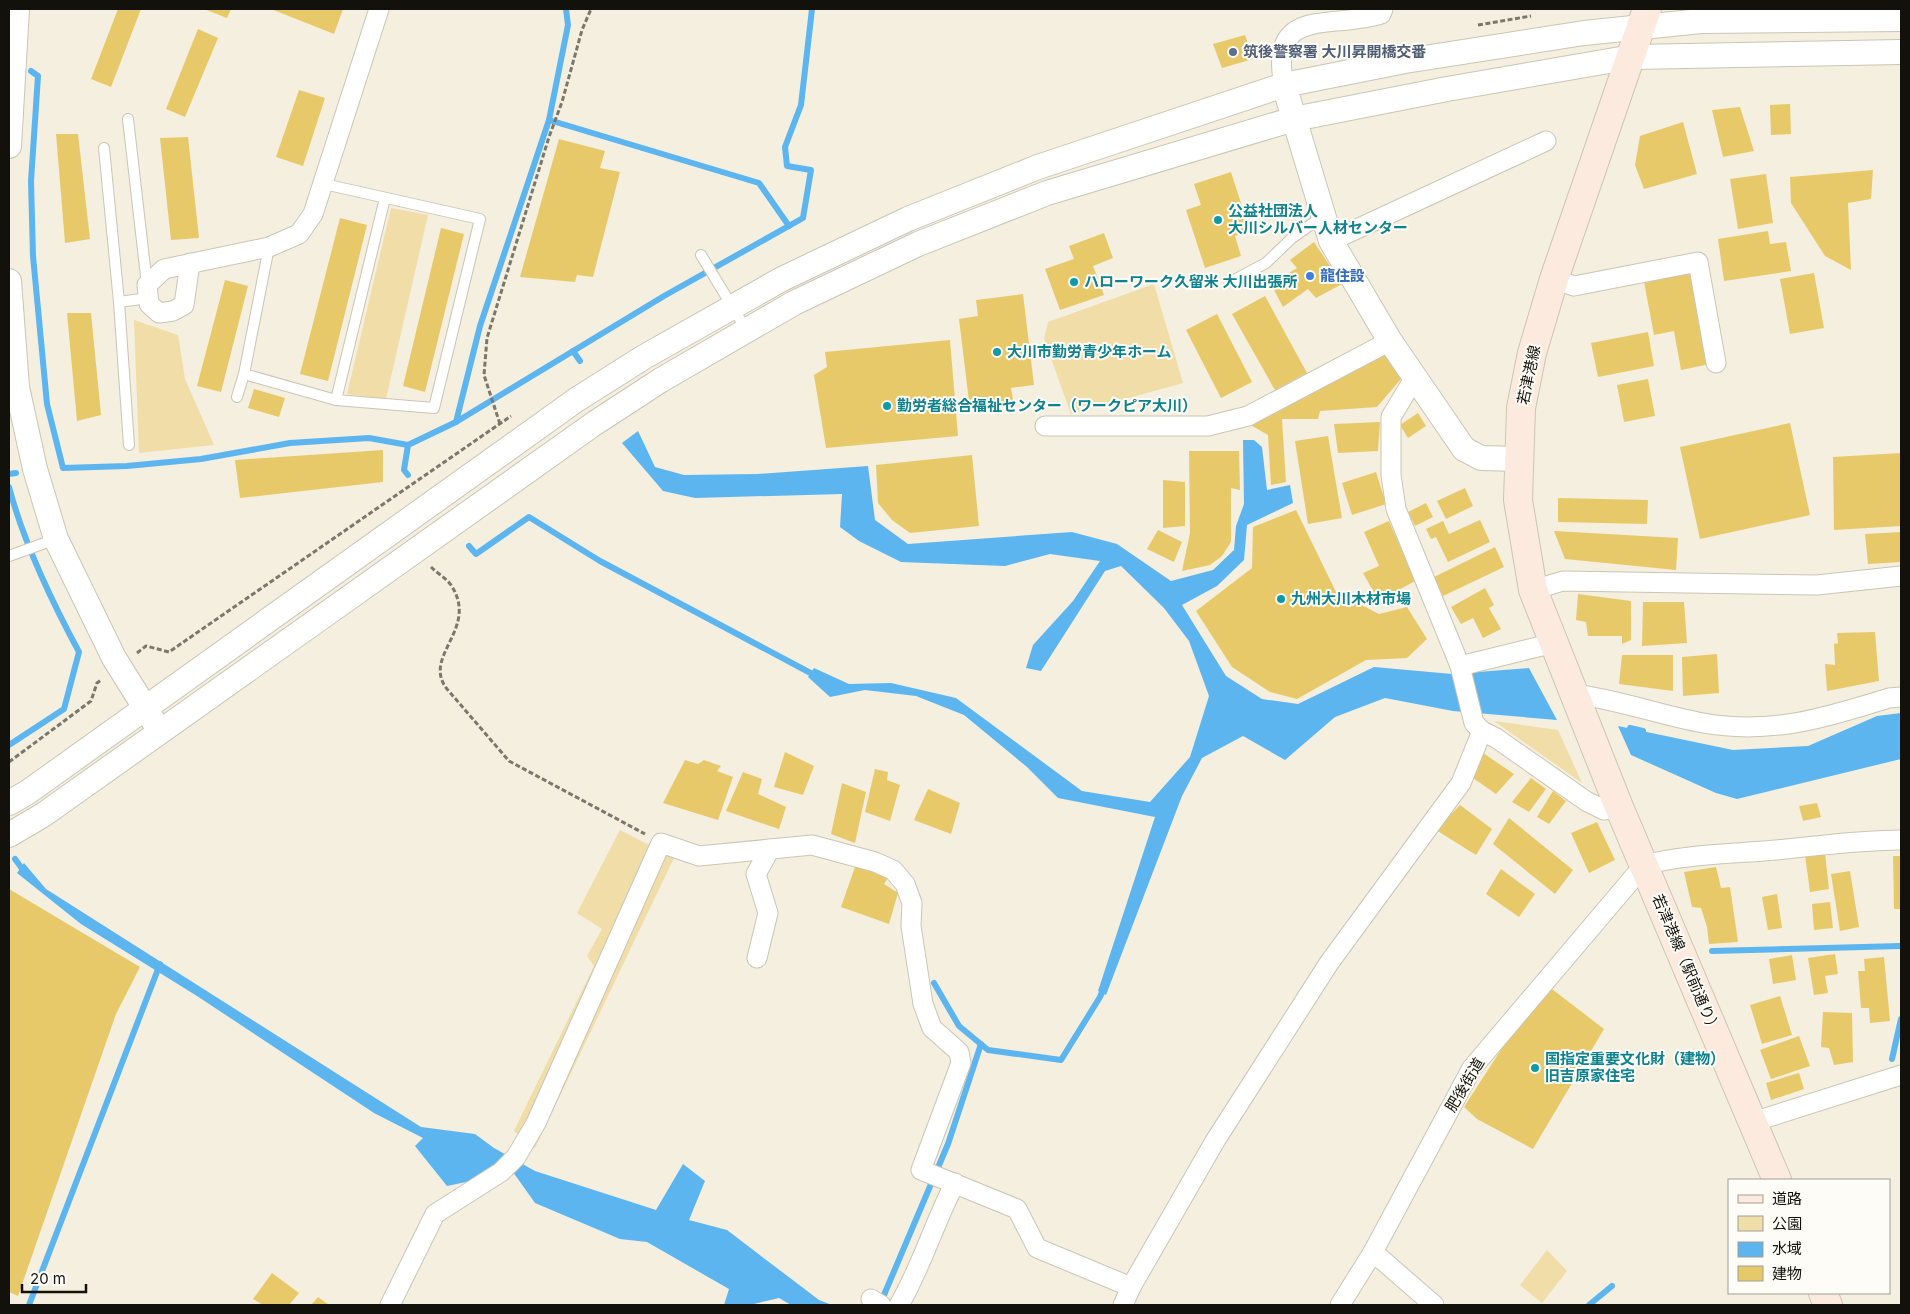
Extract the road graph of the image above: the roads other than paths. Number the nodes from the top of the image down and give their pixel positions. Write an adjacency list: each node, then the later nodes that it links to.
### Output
1 (17, 9): 12 (street)
2 (379, 9): 14 (street)
3 (1383, 9): 8 (street)
4 (1643, 19): 5 (street); 7 (main road, 若津港線); 8 (street)
5 (1901, 19)
6 (1901, 52): 7 (street)
7 (1632, 57): 9 (street); 22 (main road, 若津港線)
8 (1284, 85): 9 (street); 26 (street)
9 (1294, 119): 16 (street); 27 (street)
10 (128, 120): 24 (lane)
11 (1546, 141): 17 (street)
12 (9, 146)
13 (104, 148): 25 (lane)
14 (324, 184): 15 (lane); 18 (street)
15 (386, 198): 33 (lane); 33 (lane)
16 (1323, 216): 17 (street); 21 (lane)
17 (1332, 241): 28 (street)
18 (269, 247): 20 (street); 30 (lane)
19 (703, 260): 26 (lane)
20 (190, 263): 24 (street); 24 (street)
21 (1236, 279)
22 (1554, 279): 29 (street); 36 (main road, 若津港線)
23 (9, 281): 37 (street)
24 (147, 292): 25 (lane)
25 (119, 302): 35 (lane)
26 (731, 308): 27 (lane); 45 (street)
27 (747, 331): 47 (street)
28 (1390, 341): 31 (street); 34 (street)
29 (1716, 363)
30 (244, 374): 32 (lane); 33 (lane)
31 (1415, 377): 36 (street); 42 (street)
32 (237, 397)
33 (336, 400)
34 (1045, 426)
35 (129, 445)
36 (1518, 459): 40 (main road, 若津港線)
37 (48, 542): 38 (lane); 45 (street)
38 (9, 556)
39 (1901, 576): 40 (street)
40 (1533, 590): 41 (main road, 若津港線)
41 (1554, 643): 42 (street); 44 (main road, 若津港線)
42 (1460, 666): 46 (street)
43 (1901, 697): 44 (street)
44 (1576, 702): 48 (main road, 若津港線)
45 (146, 709): 47 (street); 49 (street)
46 (1478, 727): 50 (street); 61 (street)
47 (160, 732): 51 (street)
48 (1595, 747): 50 (main road, 若津港線（駅前通り）)
49 (9, 803)
50 (1619, 807): 54 (main road, 若津港線（駅前通り）)
51 (9, 835)
52 (1901, 840): 54 (street)
53 (770, 849): 55 (street); 59 (street); 62 (street)
54 (1644, 864): 57 (main road, 若津港線（駅前通り）); 60 (street, 肥後街道)
55 (757, 958)
56 (1901, 1075): 57 (street)
57 (1753, 1122): 58 (main road, 若津港線（駅前通り）)
58 (1777, 1179)
59 (952, 1182): 61 (street); 63 (street)
60 (1373, 1252): 65 (street, 肥後街道); 66 (street)
61 (1131, 1287): 64 (street)
62 (390, 1305)
63 (899, 1305)
64 (1123, 1305)
65 (1340, 1305)
66 (1434, 1305)

